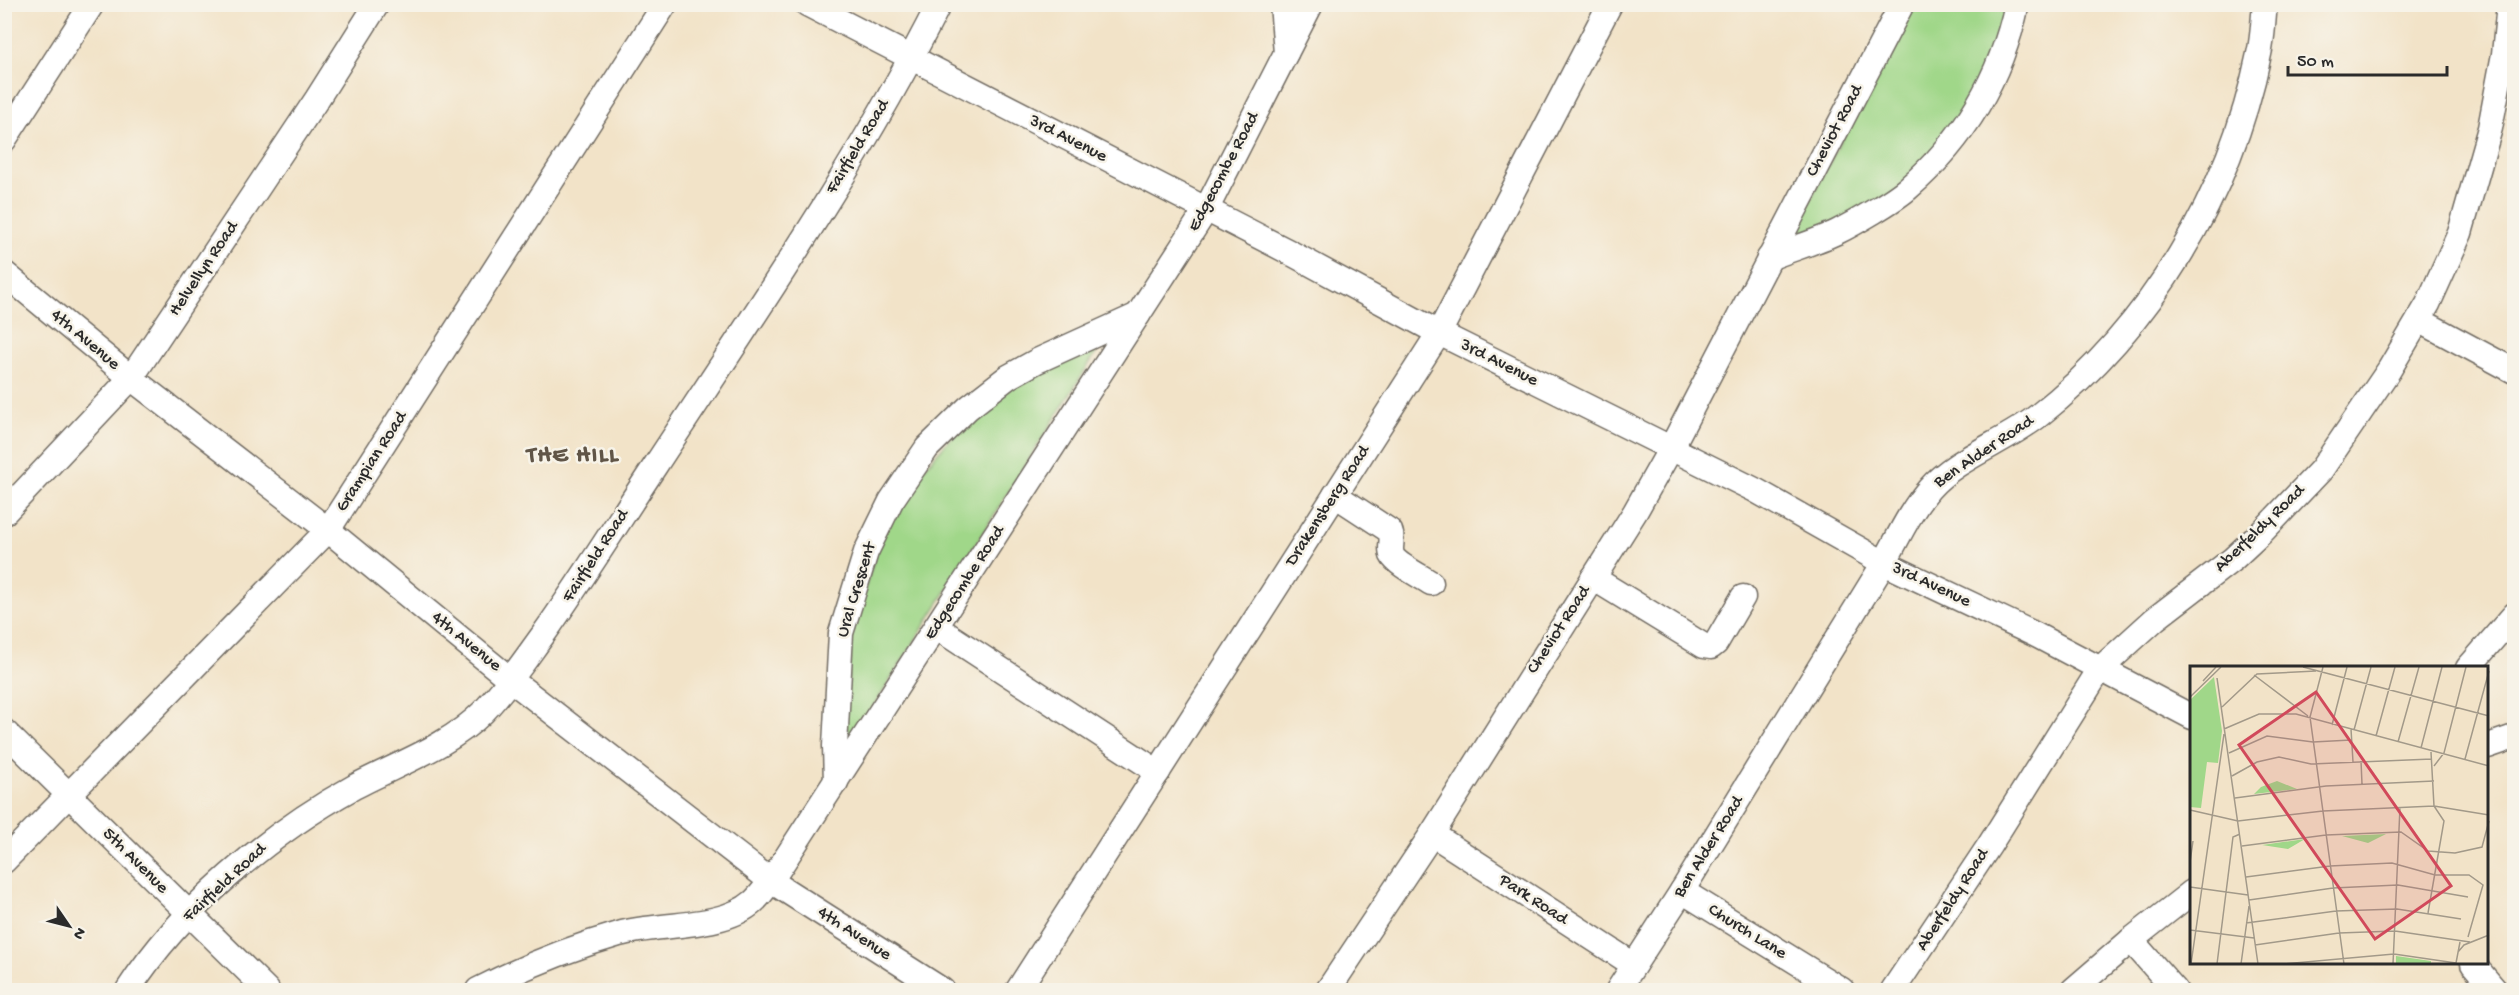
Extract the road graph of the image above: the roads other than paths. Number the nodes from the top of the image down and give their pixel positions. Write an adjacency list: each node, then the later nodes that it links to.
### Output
1 (92, 4): 15 (street)
2 (377, 4): 23 (street, Helvellyn Road)
3 (665, 4): 27 (street, Grampian Road)
4 (807, 4): 14 (street, 3rd Avenue)
5 (939, 4): 14 (street, Fairfield Road)
6 (1282, 4): 13 (street)
7 (1311, 4): 13 (street, Edgecombe Road)
8 (1610, 4): 21 (street, Drakensberg Road)
9 (1902, 4): 17 (street, Cheviot Road)
10 (2017, 4): 17 (street)
11 (2265, 4): 28 (street, Ben Alder Road)
12 (2509, 4): 20 (street, Aberfeldy Road)
13 (1286, 53): 16 (street, Edgecombe Road)
14 (912, 58): 16 (street, 3rd Avenue); 36 (street, Fairfield Road)
15 (4, 140)
16 (1206, 210): 19 (street, Edgecombe Road); 21 (street, 3rd Avenue)
17 (1769, 258): 24 (street, Cheviot Road)
18 (4, 273): 23 (street, 4th Avenue)
19 (1138, 315): 33 (street, Edgecombe Road); 42 (street, Ural Crescent)
20 (2418, 320): 22 (street); 35 (street, Aberfeldy Road)
21 (1439, 333): 24 (street, 3rd Avenue); 25 (street, Drakensberg Road)
22 (2514, 372)
23 (131, 378): 26 (street, Helvellyn Road); 27 (street, 4th Avenue)
24 (1670, 450): 28 (street, 3rd Avenue); 29 (street, Cheviot Road)
25 (1335, 495): 30 (street); 41 (street, Drakensberg Road)
26 (4, 513)
27 (328, 530): 36 (street, 4th Avenue); 43 (street, Grampian Road)
28 (1884, 563): 35 (street, 3rd Avenue); 47 (street, Ben Alder Road)
29 (1593, 578): 31 (street); 44 (street, Cheviot Road)
30 (1431, 583)
31 (1743, 597)
32 (2514, 615): 34 (street)
33 (936, 627): 41 (street); 42 (street, Edgecombe Road)
34 (2470, 666)
35 (2100, 669): 37 (street, 3rd Avenue); 61 (street, Aberfeldy Road)
36 (511, 680): 46 (street, 4th Avenue); 49 (street, Fairfield Road)
37 (2190, 716)
38 (4, 731): 43 (street, 5th Avenue)
39 (2514, 737): 40 (street)
40 (2489, 745)
41 (1158, 772): 57 (street, Drakensberg Road)
42 (836, 782): 46 (street, Edgecombe Road)
43 (69, 795): 45 (street, Grampian Road); 49 (street, 5th Avenue)
44 (1432, 834): 51 (street, Park Road); 58 (street, Cheviot Road)
45 (4, 861)
46 (771, 881): 55 (street, Edgecombe Road); 56 (street, 4th Avenue)
47 (1682, 891): 51 (street, Ben Alder Road); 60 (street, Church Lane)
48 (2190, 894): 50 (street)
49 (189, 915): 53 (street, Fairfield Road); 54 (street, 5th Avenue)
50 (2131, 940): 62 (street); 63 (street)
51 (1634, 965): 59 (street, Ben Alder Road)
52 (2475, 965): 64 (street)
53 (128, 990)
54 (267, 990)
55 (478, 990)
56 (942, 990)
57 (1018, 990)
58 (1328, 990)
59 (1618, 990)
60 (1842, 990)
61 (1893, 990)
62 (2073, 990)
63 (2175, 990)
64 (2495, 990)

